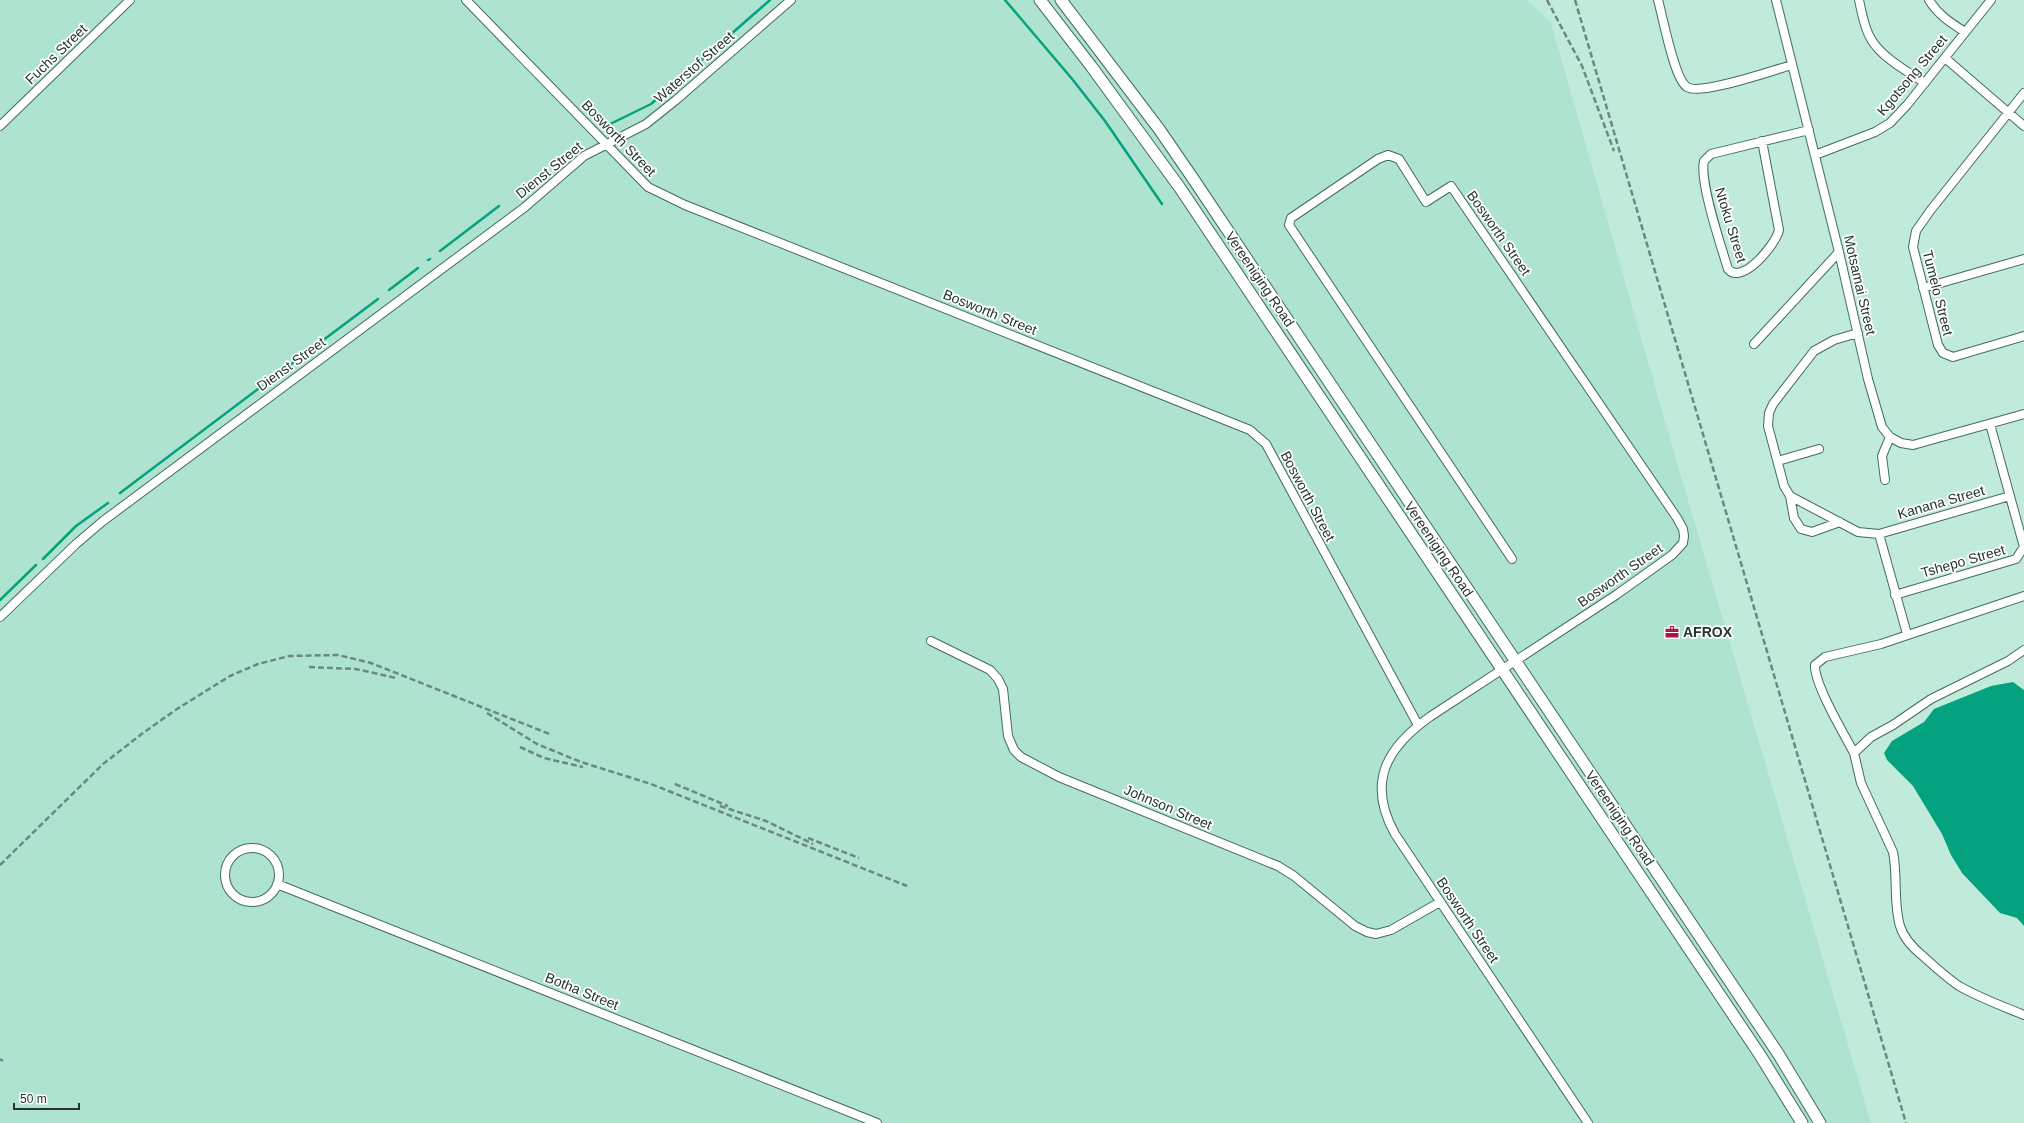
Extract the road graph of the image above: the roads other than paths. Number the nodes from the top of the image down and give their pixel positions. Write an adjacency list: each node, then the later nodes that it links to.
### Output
1 (130, 0): 17 (street, Fuchs Street)
2 (466, 0): 21 (street, Bosworth Street)
3 (791, 0): 21 (street, Waterstof Street)
4 (1040, 0): 47 (main road, Vereeniging Road)
5 (1061, 0): 46 (main road, Vereeniging Road)
6 (1658, 0): 13 (street)
7 (1776, 0): 13 (street, Motsamai Street)
8 (1859, 0): 14 (street)
9 (1929, 0): 11 (street)
10 (1991, 0): 11 (street, Kgotsong Street)
11 (1964, 32): 12 (street, Kgotsong Street)
12 (1945, 58): 14 (street, Kgotsong Street); 16 (street)
13 (1792, 65): 19 (street, Motsamai Street)
14 (1925, 83): 22 (street, Kgotsong Street)
15 (2024, 93): 16 (street, Tumelo Street)
16 (2007, 112): 18 (street); 25 (street, Tumelo Street)
17 (0, 126)
18 (2024, 126)
19 (1809, 130): 20 (street, Ntoku Street); 22 (street, Motsamai Street)
20 (1762, 141): 20 (street, Ntoku Street)
21 (606, 144): 42 (street, Dienst Street); 48 (street, Bosworth Street)
22 (1815, 155): 23 (street, Motsamai Street)
23 (1840, 252): 26 (street, Motsamai Street); 28 (street)
24 (2024, 259): 25 (street)
25 (1923, 288): 27 (street, Tumelo Street)
26 (1858, 334): 31 (street, Motsamai Street); 33 (street)
27 (2024, 336)
28 (1754, 344)
29 (2024, 414): 30 (street)
30 (1990, 424): 31 (street); 36 (street, Tshepo Street)
31 (1890, 437): 34 (street)
32 (1820, 449): 33 (street)
33 (1778, 461): 35 (street)
34 (1885, 480)
35 (1790, 496): 37 (street); 37 (street)
36 (2010, 496): 38 (street, Kanana Street); 40 (street, Tshepo Street)
37 (1840, 522): 38 (street)
38 (1879, 534): 40 (street)
39 (1512, 559): 46 (street, Bosworth Street)
40 (1895, 595): 43 (street)
41 (2024, 596): 43 (street)
42 (0, 617)
43 (1907, 634): 49 (street)
44 (931, 641): 51 (street, Johnson Street)
45 (2024, 650): 49 (street)
46 (1516, 660): 47 (street, Bosworth Street); 56 (main road, Vereeniging Road)
47 (1501, 670): 48 (street, Bosworth Street); 55 (main road, Vereeniging Road)
48 (1418, 726): 51 (street, Bosworth Street)
49 (1854, 753): 52 (street)
50 (277, 884): 50 (street); 53 (street, Botha Street)
51 (1440, 902): 54 (street, Bosworth Street)
52 (2024, 1015)
53 (877, 1123)
54 (1588, 1123)
55 (1802, 1123)
56 (1820, 1123)

